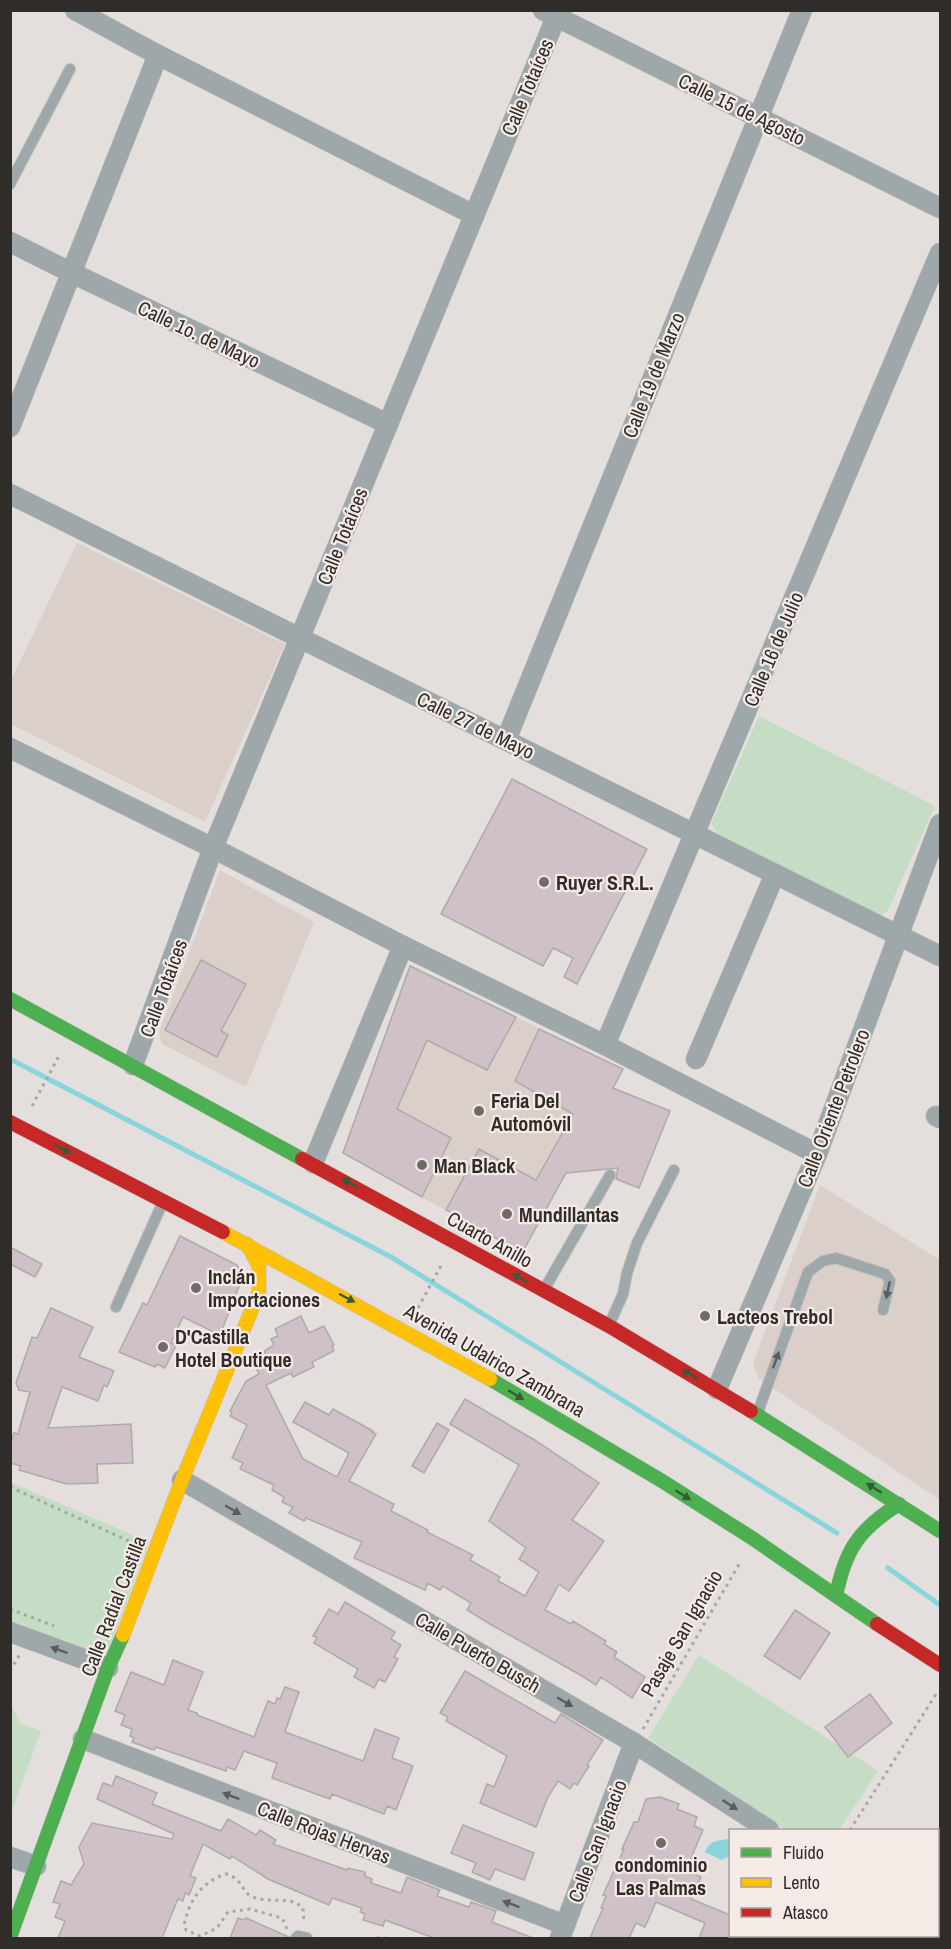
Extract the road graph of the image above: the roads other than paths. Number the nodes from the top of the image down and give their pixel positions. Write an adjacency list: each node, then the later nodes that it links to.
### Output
1 (75, 10): 4 (street)
2 (802, 10): 6 (street, Calle 19 de Marzo)
3 (553, 13): 6 (street, Calle 15 de Agosto); 9 (street, Calle Totaíces)
4 (158, 55): 9 (street); 12 (street)
5 (70, 69): 7 (lane)
6 (758, 117): 8 (street, Calle 15 de Agosto); 17 (street, Calle 19 de Marzo)
7 (10, 184)
8 (940, 208)
9 (474, 215): 13 (street, Calle Totaíces)
10 (10, 242): 12 (street, Calle 1o. de Mayo)
11 (940, 253): 20 (street, Calle 16 de Julio)
12 (72, 273): 13 (street, Calle 1o. de Mayo); 14 (street)
13 (388, 424): 16 (street, Calle Totaíces)
14 (10, 427)
15 (10, 494): 16 (street, Calle 27 de Mayo)
16 (300, 638): 17 (street, Calle 27 de Mayo); 21 (street, Calle Totaíces)
17 (506, 740): 20 (street, Calle 27 de Mayo)
18 (10, 748): 21 (street)
19 (940, 824): 23 (street, Calle Oriente Petrolero)
20 (695, 834): 22 (street, Calle 27 de Mayo); 27 (street, Calle 16 de Julio)
21 (213, 848): 24 (street); 29 (street, Calle Totaíces)
22 (775, 874): 23 (street, Calle 27 de Mayo); 28 (street)
23 (897, 935): 25 (street, Calle 27 de Mayo); 31 (street, Calle Oriente Petrolero)
24 (403, 946): 27 (street); 32 (street)
25 (940, 956)
26 (10, 999): 29 (main road, Cuarto Anillo)
27 (604, 1045): 31 (street)
28 (696, 1059)
29 (134, 1065): 32 (main road, Cuarto Anillo)
30 (10, 1122): 35 (main road, Avenida Udalrico Zambrana, one-way to 35)
31 (817, 1154): 43 (street, Calle Oriente Petrolero)
32 (313, 1163): 38 (main road, Cuarto Anillo, one-way to 32)
33 (674, 1170): 42 (lane)
34 (610, 1175): 38 (lane)
35 (164, 1201): 36 (main road, Avenida Udalrico Zambrana); 40 (lane)
36 (247, 1244): 37 (main road, Avenida Udalrico Zambrana); 39 (main road, Calle Radial Castilla)
37 (296, 1270): 39 (main road); 48 (main road, Avenida Udalrico Zambrana, one-way to 48)
38 (543, 1291): 42 (main road, Cuarto Anillo)
39 (259, 1292): 45 (main road, Calle Radial Castilla)
40 (116, 1307)
41 (883, 1310): 44 (lane, one-way to 41)
42 (609, 1326): 43 (main road, Cuarto Anillo, one-way to 42)
43 (717, 1389): 44 (main road, Cuarto Anillo)
44 (757, 1415): 46 (main road, Cuarto Anillo, one-way to 44)
45 (182, 1480): 51 (main road, Calle Radial Castilla); 53 (street, Calle Puerto Busch, one-way to 53)
46 (898, 1504): 47 (main road, Cuarto Anillo); 48 (main road)
47 (940, 1531)
48 (836, 1596): 50 (main road, Avenida Udalrico Zambrana)
49 (10, 1632): 51 (street, one-way to 49)
50 (940, 1665)
51 (108, 1668): 52 (main road, Calle Radial Castilla)
52 (83, 1739): 56 (main road, Calle Radial Castilla); 57 (street, Calle Rojas Hervas, one-way to 52)
53 (634, 1743): 54 (street, Calle Puerto Busch, one-way to 54); 57 (street, Calle San Ignacio)
54 (767, 1829)
55 (10, 1857): 56 (street)
56 (36, 1866): 58 (main road, Calle Radial Castilla)
57 (563, 1932)
58 (10, 1937)

